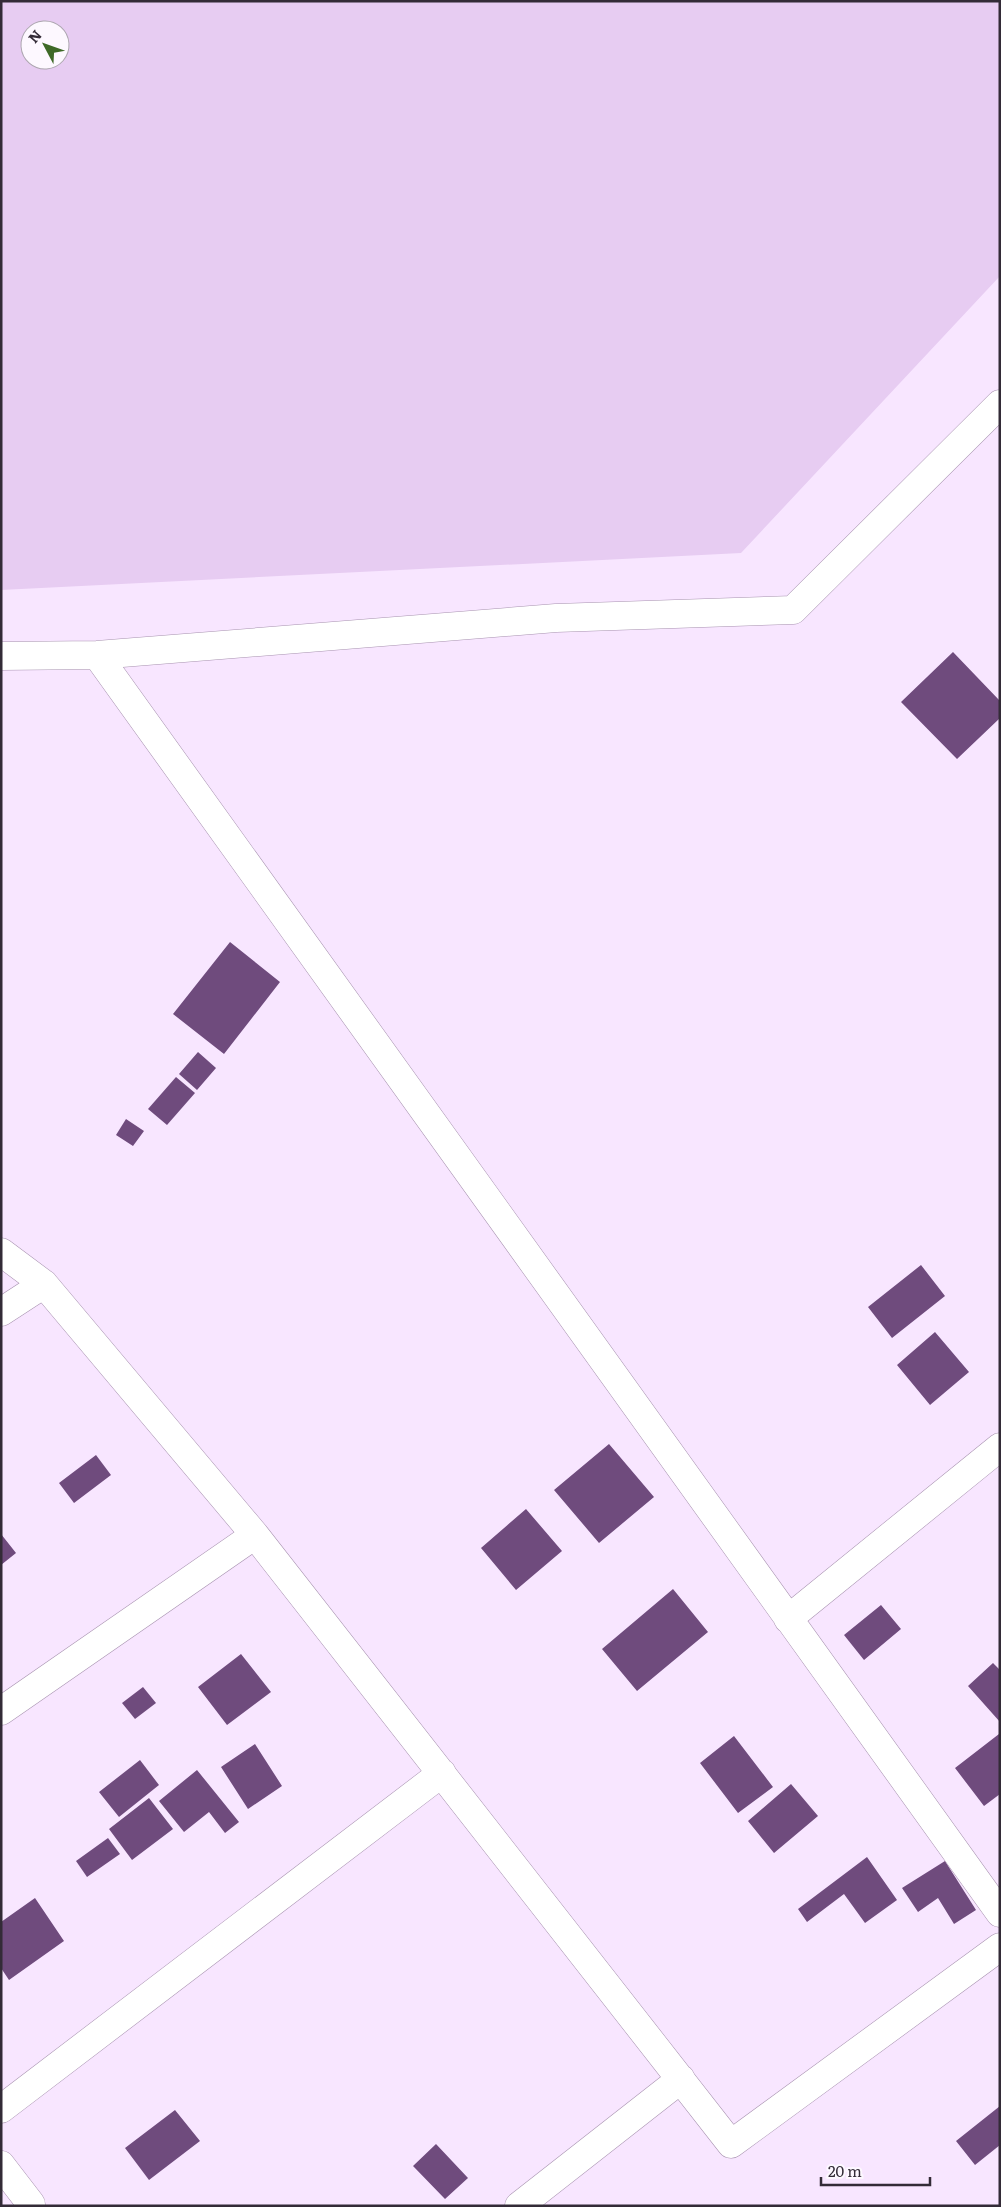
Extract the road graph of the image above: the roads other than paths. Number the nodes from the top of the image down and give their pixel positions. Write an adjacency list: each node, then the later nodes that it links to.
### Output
1 (1000, 404): 3 (street)
2 (1, 656): 3 (street)
3 (97, 656): 9 (street)
4 (1, 1252): 5 (street)
5 (44, 1284): 6 (street); 8 (street)
6 (1, 1312)
7 (1000, 1447): 9 (street)
8 (255, 1535): 10 (street); 11 (street)
9 (788, 1618): 12 (street)
10 (1, 1711)
11 (442, 1773): 14 (street); 15 (street)
12 (1000, 1913)
13 (1000, 1947): 14 (street)
14 (681, 2079): 18 (street)
15 (1, 2109)
16 (1, 2165): 17 (street)
17 (29, 2206)
18 (519, 2206)

